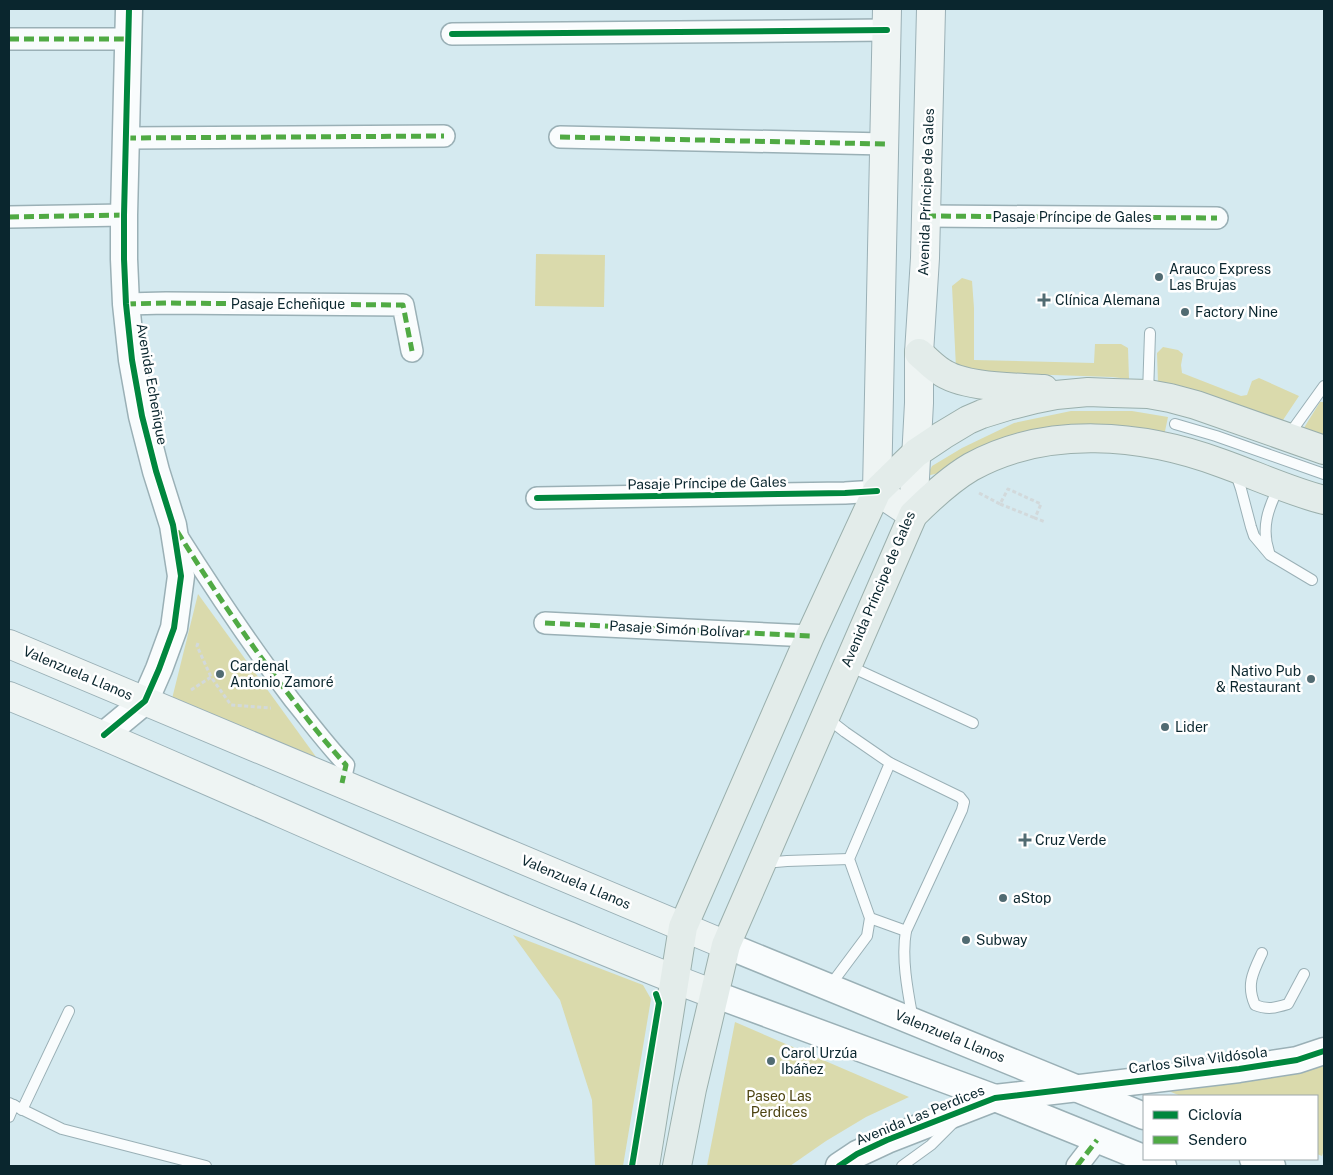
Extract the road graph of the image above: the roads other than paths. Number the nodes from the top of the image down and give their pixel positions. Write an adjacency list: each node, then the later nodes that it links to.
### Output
1 (129, 9): 5 (street, Avenida Echeñique)
2 (930, 9): 13 (main road, Avenida Príncipe de Gales)
3 (887, 19): 4 (street); 10 (main road)
4 (452, 34)
5 (129, 39): 6 (street); 8 (street, Avenida Echeñique)
6 (9, 40)
7 (444, 136): 8 (street)
8 (126, 138): 11 (street, Avenida Echeñique)
9 (560, 138): 10 (street)
10 (885, 144): 29 (main road)
11 (124, 215): 12 (street); 15 (street, Avenida Echeñique)
12 (9, 216)
13 (926, 216): 14 (street, Pasaje Príncipe de Gales); 18 (main road, Avenida Príncipe de Gales)
14 (1217, 218)
15 (126, 304): 17 (street, Pasaje Echeñique); 33 (street, Avenida Echeñique)
16 (1150, 333): 21 (lane)
17 (412, 351)
18 (919, 353): 20 (main road); 25 (main road, Avenida Príncipe de Gales)
19 (1324, 386): 23 (lane)
20 (1088, 392): 21 (main road); 25 (main road)
21 (1148, 394): 23 (main road)
22 (1175, 424): 27 (lane)
23 (1287, 438): 24 (main road)
24 (1324, 450)
25 (916, 453): 29 (main road); 32 (main road, Avenida Príncipe de Gales)
26 (1234, 468): 28 (main road); 32 (main road); 34 (lane)
27 (1324, 474)
28 (1280, 486): 31 (main road); 34 (lane)
29 (877, 491): 30 (street, Pasaje Príncipe de Gales); 32 (main road); 37 (main road)
30 (537, 498)
31 (1324, 500)
32 (913, 514): 39 (main road, Avenida Príncipe de Gales)
33 (173, 525): 41 (street, Avenida Echeñique); 46 (street, Avenida Echeñique)
34 (1270, 555): 35 (lane)
35 (1312, 580)
36 (545, 623): 37 (street, Pasaje Simón Bolívar)
37 (810, 636): 50 (main road)
38 (9, 644): 41 (main road, Valenzuela Llanos)
39 (847, 666): 42 (main road, Avenida Príncipe de Gales); 43 (lane)
40 (9, 696): 44 (main road)
41 (154, 705): 44 (street, Avenida Echeñique); 46 (main road, Valenzuela Llanos)
42 (825, 716): 45 (lane); 48 (main road, Avenida Príncipe de Gales)
43 (973, 723)
44 (104, 735): 55 (main road)
45 (890, 763): 47 (lane); 51 (lane)
46 (342, 784): 50 (main road, Valenzuela Llanos)
47 (849, 859): 48 (lane); 49 (lane)
48 (761, 864): 52 (main road, Avenida Príncipe de Gales)
49 (870, 918): 51 (lane); 56 (lane)
50 (683, 927): 52 (main road, Valenzuela Llanos); 55 (main road)
51 (906, 931): 59 (lane)
52 (726, 945): 56 (street, Valenzuela Llanos); 57 (main road, Avenida Príncipe de Gales)
53 (1262, 953): 54 (lane)
54 (1304, 974)
55 (674, 980): 57 (main road); 72 (main road)
56 (829, 987): 59 (street, Valenzuela Llanos)
57 (714, 994): 62 (street); 73 (main road, Avenida Príncipe de Gales)
58 (69, 1011): 63 (lane)
59 (914, 1021): 61 (street, Valenzuela Llanos)
60 (1324, 1051): 61 (street, Carlos Silva Vildósola)
61 (1073, 1088): 62 (street, Avenida Las Perdices); 65 (street, Valenzuela Llanos)
62 (995, 1098): 64 (street, Avenida Las Perdices); 67 (street)
63 (15, 1106): 66 (lane); 71 (lane)
64 (970, 1107): 74 (street, Avenida Las Perdices); 75 (lane)
65 (1143, 1116)
66 (9, 1117)
67 (1097, 1140): 68 (street); 76 (street)
68 (1143, 1158)
69 (1148, 1160): 77 (street)
70 (1256, 1160): 78 (street)
71 (206, 1166)
72 (645, 1166)
73 (677, 1166)
74 (839, 1166)
75 (902, 1166)
76 (1077, 1166)
77 (1163, 1166)
78 (1272, 1166)

